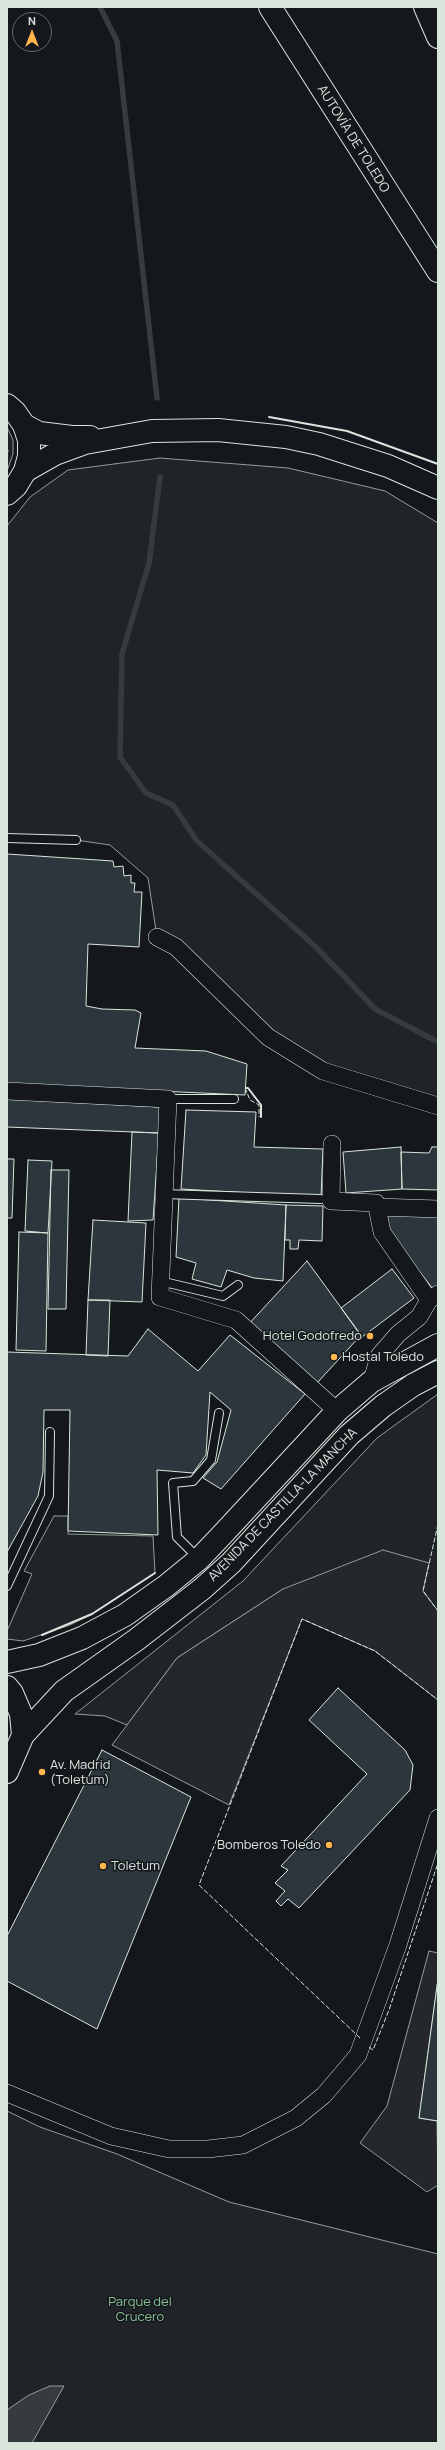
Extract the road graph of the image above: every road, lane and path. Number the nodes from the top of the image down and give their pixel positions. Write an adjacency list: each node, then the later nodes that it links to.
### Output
1 (270, 7): 4 (main road, AUTOVÍA DE TOLEDO)
2 (425, 7): 3 (main road)
3 (438, 37)
4 (438, 271)
5 (7, 405): 6 (main road)
6 (24, 425): 7 (main road); 8 (main road)
7 (120, 436): 8 (main road); 9 (main road)
8 (25, 471): 10 (main road)
9 (438, 488)
10 (7, 494)
11 (7, 838): 12 (lane)
12 (76, 840)
13 (157, 937): 17 (street)
14 (7, 1091): 15 (street)
15 (168, 1099): 16 (lane); 19 (street)
16 (234, 1099)
17 (438, 1106)
18 (332, 1144): 21 (street)
19 (163, 1194): 20 (lane); 23 (street)
20 (320, 1199)
21 (377, 1207): 22 (street); 25 (street)
22 (438, 1209)
23 (160, 1281): 24 (lane); 29 (street)
24 (238, 1285)
25 (434, 1296): 28 (street)
26 (438, 1345): 28 (main road, AVENIDA DE CASTILLA-LA MANCHA)
27 (438, 1372): 36 (main road, AVENIDA DE CASTILLA-LA MANCHA)
28 (372, 1381): 29 (main road, AVENIDA DE CASTILLA-LA MANCHA)
29 (337, 1411): 32 (main road, AVENIDA DE CASTILLA-LA MANCHA)
30 (219, 1413): 32 (lane)
31 (50, 1432): 33 (lane)
32 (199, 1558): 34 (main road, AVENIDA DE CASTILLA-LA MANCHA)
33 (7, 1586)
34 (7, 1662)
35 (7, 1688): 36 (main road)
36 (23, 1735): 37 (main road)
37 (7, 1772)
38 (438, 1818): 39 (street)
39 (7, 2093)

